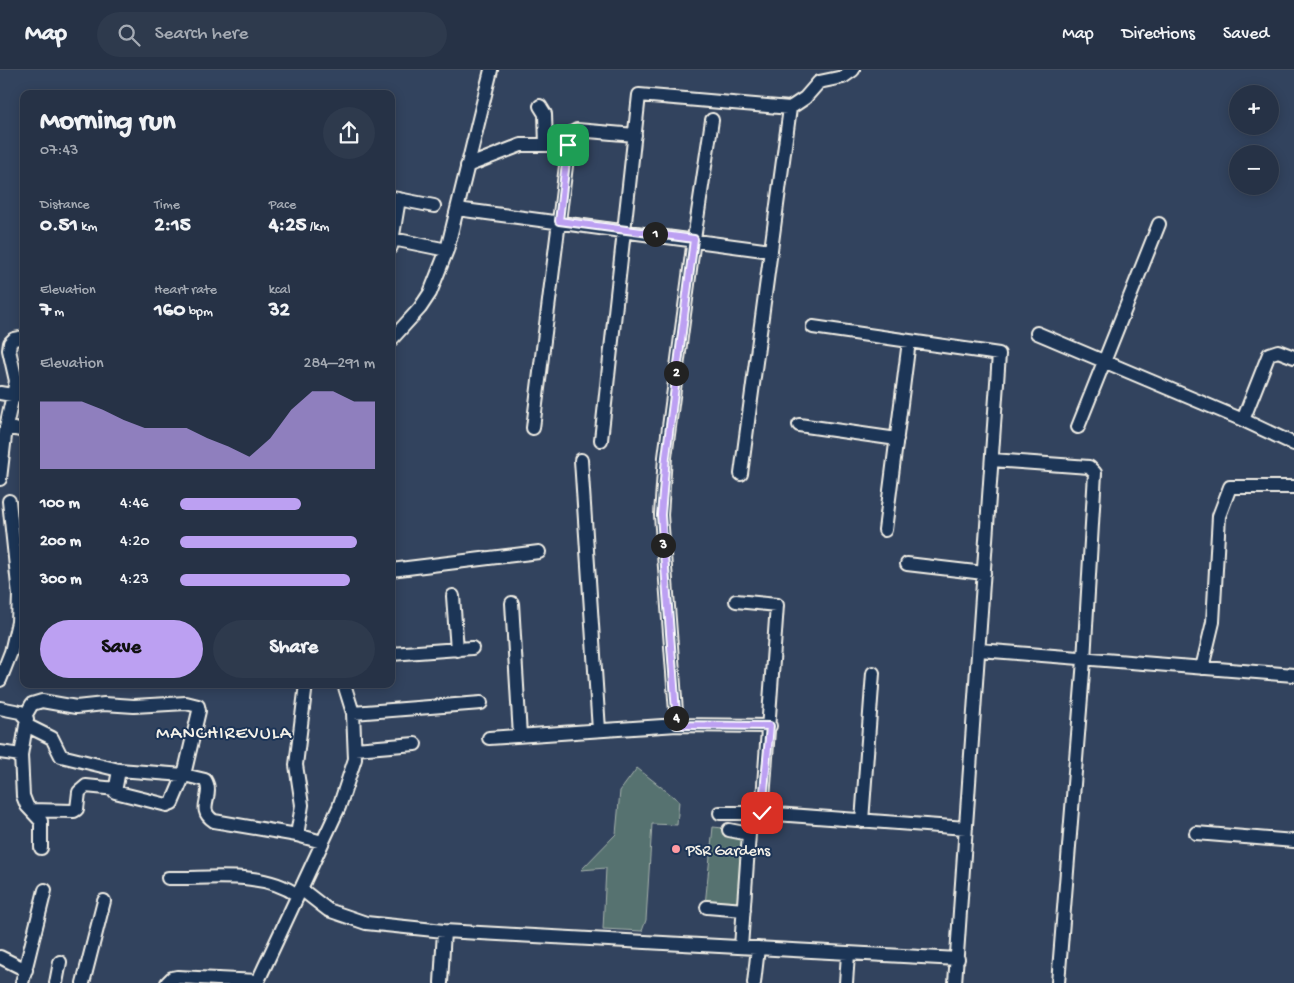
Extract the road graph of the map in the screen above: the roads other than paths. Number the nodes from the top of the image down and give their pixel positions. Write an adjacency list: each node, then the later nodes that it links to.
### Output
1 (490, 70): 9 (street)
2 (853, 70): 4 (street)
3 (540, 106): 7 (street)
4 (790, 108): 6 (street); 19 (street)
5 (712, 120): 16 (street)
6 (635, 136): 8 (street); 15 (street)
7 (546, 145): 8 (street); 9 (street)
8 (568, 145): 13 (street)
9 (466, 166): 12 (street)
10 (395, 198): 11 (street)
11 (434, 206)
12 (457, 208): 13 (street); 18 (street)
13 (559, 221): 15 (street); 32 (street)
14 (1159, 224): 26 (street)
15 (624, 230): 16 (street); 35 (street)
16 (694, 239): 19 (street); 69 (street)
17 (395, 243): 18 (street)
18 (447, 250): 22 (street)
19 (770, 251): 39 (street)
20 (813, 327): 24 (street)
21 (1037, 332): 26 (street)
22 (395, 336)
23 (20, 338): 27 (street)
24 (909, 341): 34 (street); 38 (street)
25 (1294, 357): 28 (street)
26 (1103, 359): 28 (street); 31 (street)
27 (12, 395): 30 (street)
28 (1243, 420): 36 (street)
29 (799, 425): 34 (street)
30 (6, 427): 33 (street); 40 (street)
31 (1078, 427)
32 (533, 428)
33 (20, 430)
34 (896, 439): 43 (street)
35 (601, 440)
36 (1294, 444)
37 (581, 460): 71 (street)
38 (992, 460): 48 (street); 58 (street)
39 (741, 474)
40 (0, 479)
41 (1294, 487): 59 (street)
42 (9, 501): 45 (street)
43 (886, 530)
44 (539, 552): 47 (street)
45 (19, 553): 52 (street)
46 (906, 564): 48 (street)
47 (395, 570)
48 (984, 573): 56 (street)
49 (453, 596): 55 (street)
50 (736, 601): 70 (street)
51 (512, 603): 72 (street)
52 (20, 608)
53 (20, 624): 62 (street)
54 (472, 648): 55 (street)
55 (458, 650): 57 (street)
56 (979, 650): 58 (street); 85 (street)
57 (395, 654)
58 (1084, 660): 59 (street); 115 (street)
59 (1202, 668): 61 (street)
60 (873, 673): 84 (street)
61 (1294, 675)
62 (0, 680)
63 (306, 688): 88 (street)
64 (345, 688): 67 (street)
65 (481, 703): 67 (street)
66 (0, 708): 68 (street)
67 (353, 713): 75 (street)
68 (26, 721): 77 (street); 78 (street); 79 (street)
69 (677, 725): 70 (street); 71 (street)
70 (770, 726): 83 (street)
71 (599, 730): 72 (street)
72 (520, 736): 73 (street)
73 (489, 738)
74 (415, 744): 75 (street)
75 (355, 749): 90 (street)
76 (0, 752): 77 (street)
77 (21, 755): 81 (street)
78 (119, 770): 79 (street); 80 (street)
79 (184, 776): 80 (street); 88 (street)
80 (116, 789): 81 (street)
81 (32, 810): 91 (street)
82 (720, 813): 83 (street)
83 (762, 813): 84 (street)
84 (862, 820): 85 (street)
85 (966, 828): 103 (street)
86 (729, 830): 97 (street)
87 (1196, 832): 89 (street)
88 (297, 835): 90 (street)
89 (1294, 841)
90 (322, 842): 94 (street)
91 (41, 848)
92 (168, 878): 94 (street)
93 (45, 890): 105 (street)
94 (299, 892): 98 (street); 106 (street)
95 (104, 901): 109 (street)
96 (707, 907): 97 (street)
97 (744, 910): 99 (street)
98 (444, 931): 99 (street); 111 (street)
99 (742, 947): 100 (street)
100 (758, 948): 101 (street); 112 (street)
101 (848, 954): 103 (street); 113 (street)
102 (0, 958): 105 (street)
103 (958, 959): 114 (street)
104 (60, 962): 108 (street)
105 (26, 970): 107 (street)
106 (258, 982): 110 (street)
107 (22, 983)
108 (56, 983)
109 (83, 983)
110 (167, 983)
111 (441, 983)
112 (754, 983)
113 (846, 983)
114 (955, 983)
115 (1058, 983)

